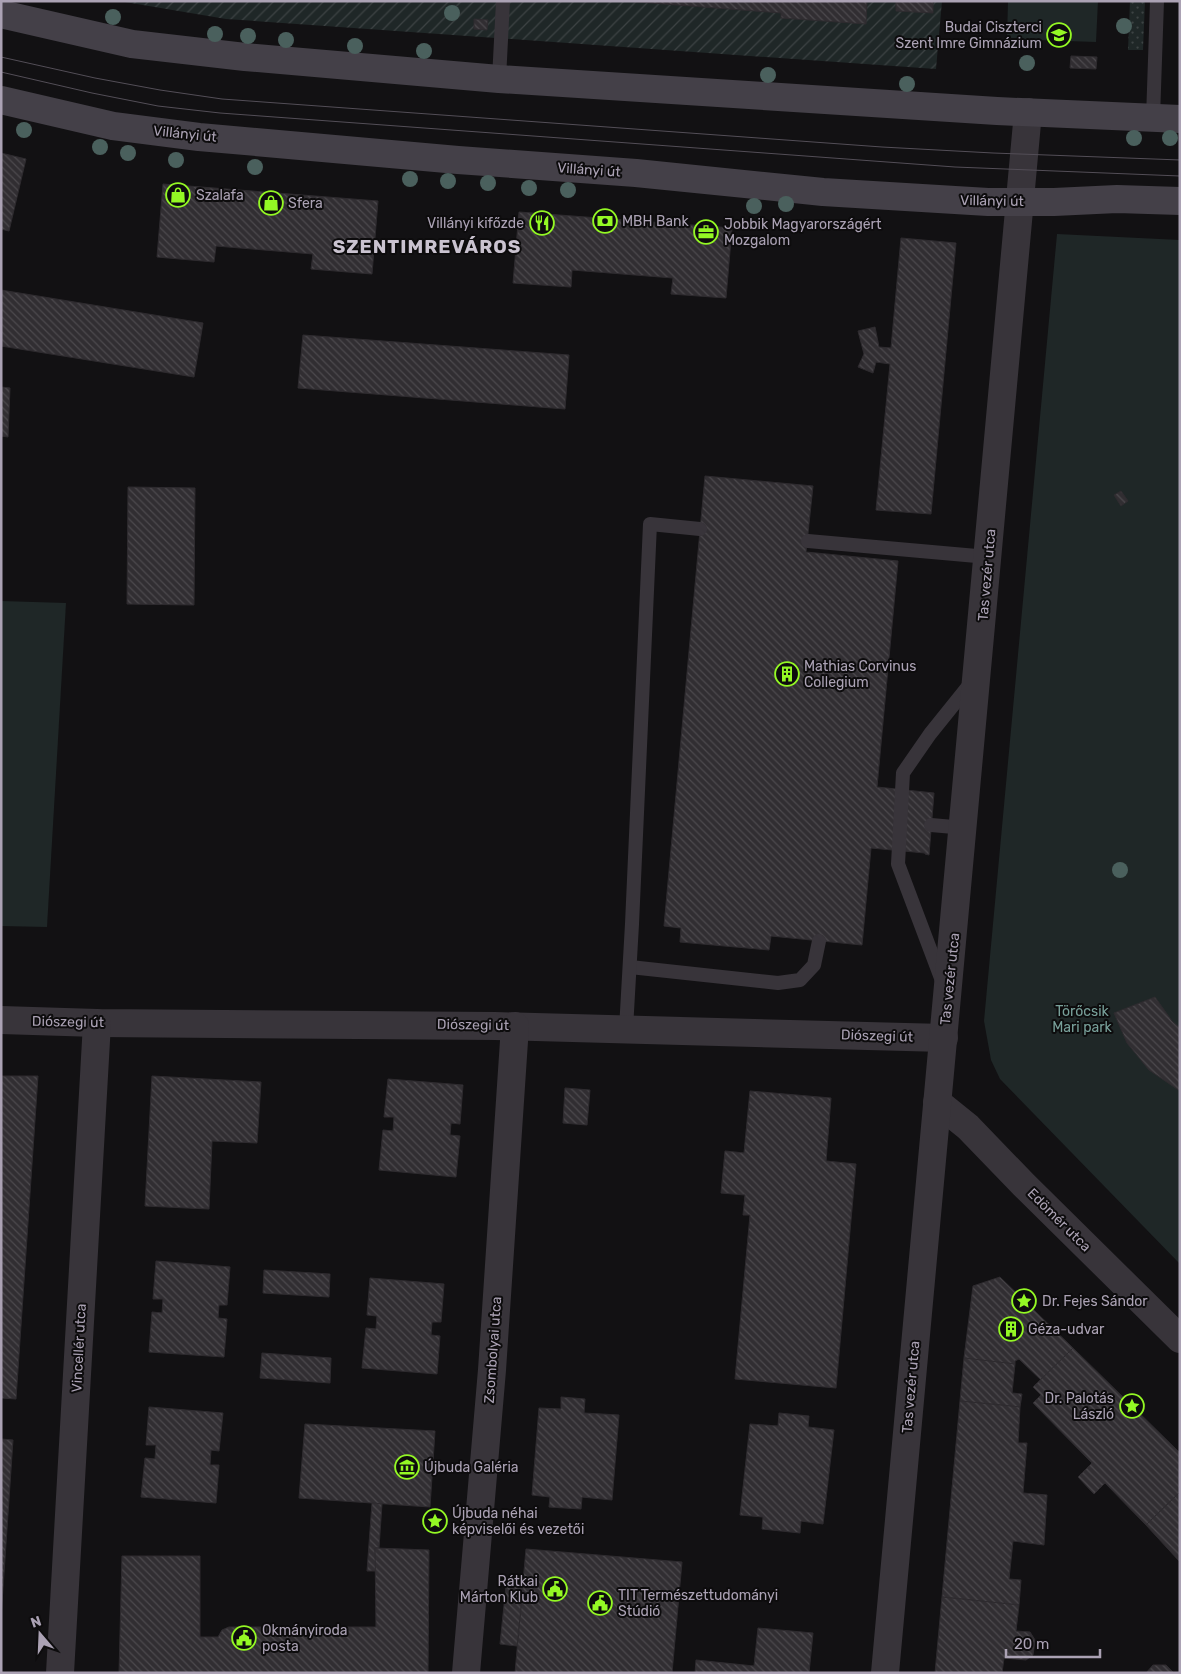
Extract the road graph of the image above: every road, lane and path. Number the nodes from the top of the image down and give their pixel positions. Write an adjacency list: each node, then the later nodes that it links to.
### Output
1 (503, 1): 4 (lane)
2 (1157, 1): 7 (lane)
3 (1, 14): 4 (street)
4 (499, 79): 6 (street)
5 (1, 100): 10 (street, Villányi út)
6 (1028, 112): 7 (street); 10 (street, Tas vezér utca)
7 (1153, 118): 8 (street)
8 (1180, 119)
9 (1180, 201): 10 (street, Villányi út)
10 (1021, 202): 13 (street, Tas vezér utca)
11 (700, 528): 18 (lane)
12 (808, 541): 13 (lane)
13 (988, 557): 14 (street, Tas vezér utca)
14 (979, 674): 16 (street, Tas vezér utca); 19 (lane)
15 (931, 825): 16 (lane)
16 (965, 828): 19 (street, Tas vezér utca)
17 (819, 941): 18 (lane)
18 (630, 967): 23 (lane)
19 (948, 998): 24 (street, Tas vezér utca)
20 (1, 1020): 21 (street, Diószegi út)
21 (97, 1023): 22 (street, Diószegi út); 27 (street, Vincellér utca)
22 (515, 1026): 23 (street, Diószegi út); 28 (street, Zsombolyai utca)
23 (626, 1029): 24 (street, Diószegi út)
24 (944, 1038): 25 (street, Tas vezér utca)
25 (937, 1102): 26 (street, Edömér utca); 29 (street, Tas vezér utca)
26 (1180, 1340)
27 (60, 1673)
28 (466, 1673)
29 (885, 1673)

